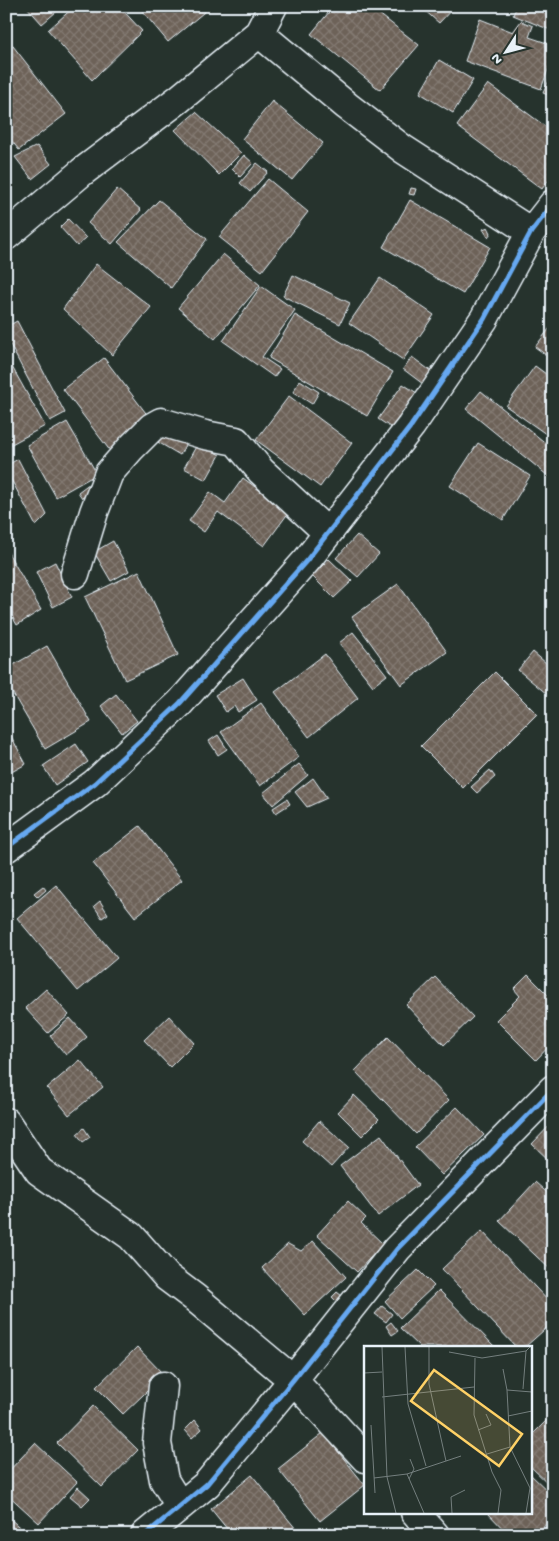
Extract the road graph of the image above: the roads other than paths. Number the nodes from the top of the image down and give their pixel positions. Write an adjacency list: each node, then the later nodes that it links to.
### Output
1 (273, 6): 2 (street)
2 (259, 33): 4 (street); 5 (street)
3 (553, 204): 4 (street)
4 (531, 232): 6 (street)
5 (6, 236)
6 (328, 533): 7 (street); 8 (street)
7 (74, 574)
8 (6, 848)
9 (553, 1089): 11 (street)
10 (6, 1122): 11 (street)
11 (294, 1380): 13 (street); 14 (street)
12 (163, 1386): 14 (street)
13 (364, 1457)
14 (180, 1506): 16 (street)
15 (417, 1514): 17 (street)
16 (145, 1535)
17 (435, 1535)

